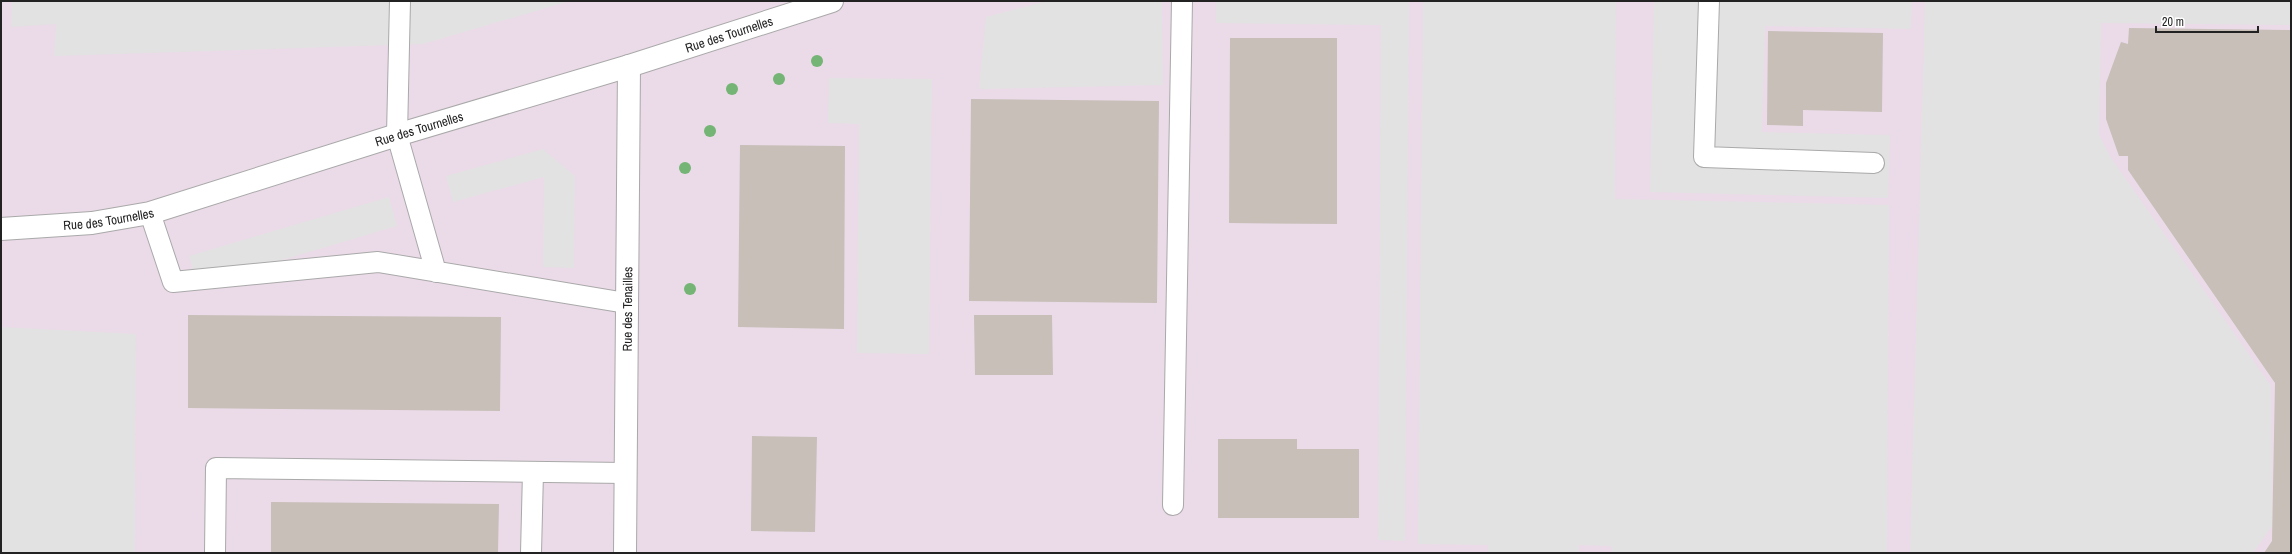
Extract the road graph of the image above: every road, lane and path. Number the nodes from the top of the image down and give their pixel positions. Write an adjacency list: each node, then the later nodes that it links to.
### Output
1 (400, 1): 6 (lane)
2 (1182, 1): 14 (lane)
3 (1709, 1): 7 (lane)
4 (824, 2): 5 (street, Rue des Tournelles)
5 (629, 66): 6 (street, Rue des Tournelles); 11 (street, Rue des Tenailles)
6 (397, 135): 8 (street, Rue des Tournelles); 10 (lane)
7 (1874, 163)
8 (150, 213): 9 (street, Rue des Tournelles); 10 (lane)
9 (1, 229)
10 (436, 272): 11 (lane)
11 (626, 303): 13 (street, Rue des Tenailles)
12 (533, 472): 13 (lane); 15 (lane); 16 (lane)
13 (625, 472): 17 (street, Rue des Tenailles)
14 (1174, 505)
15 (215, 553)
16 (531, 553)
17 (625, 553)

